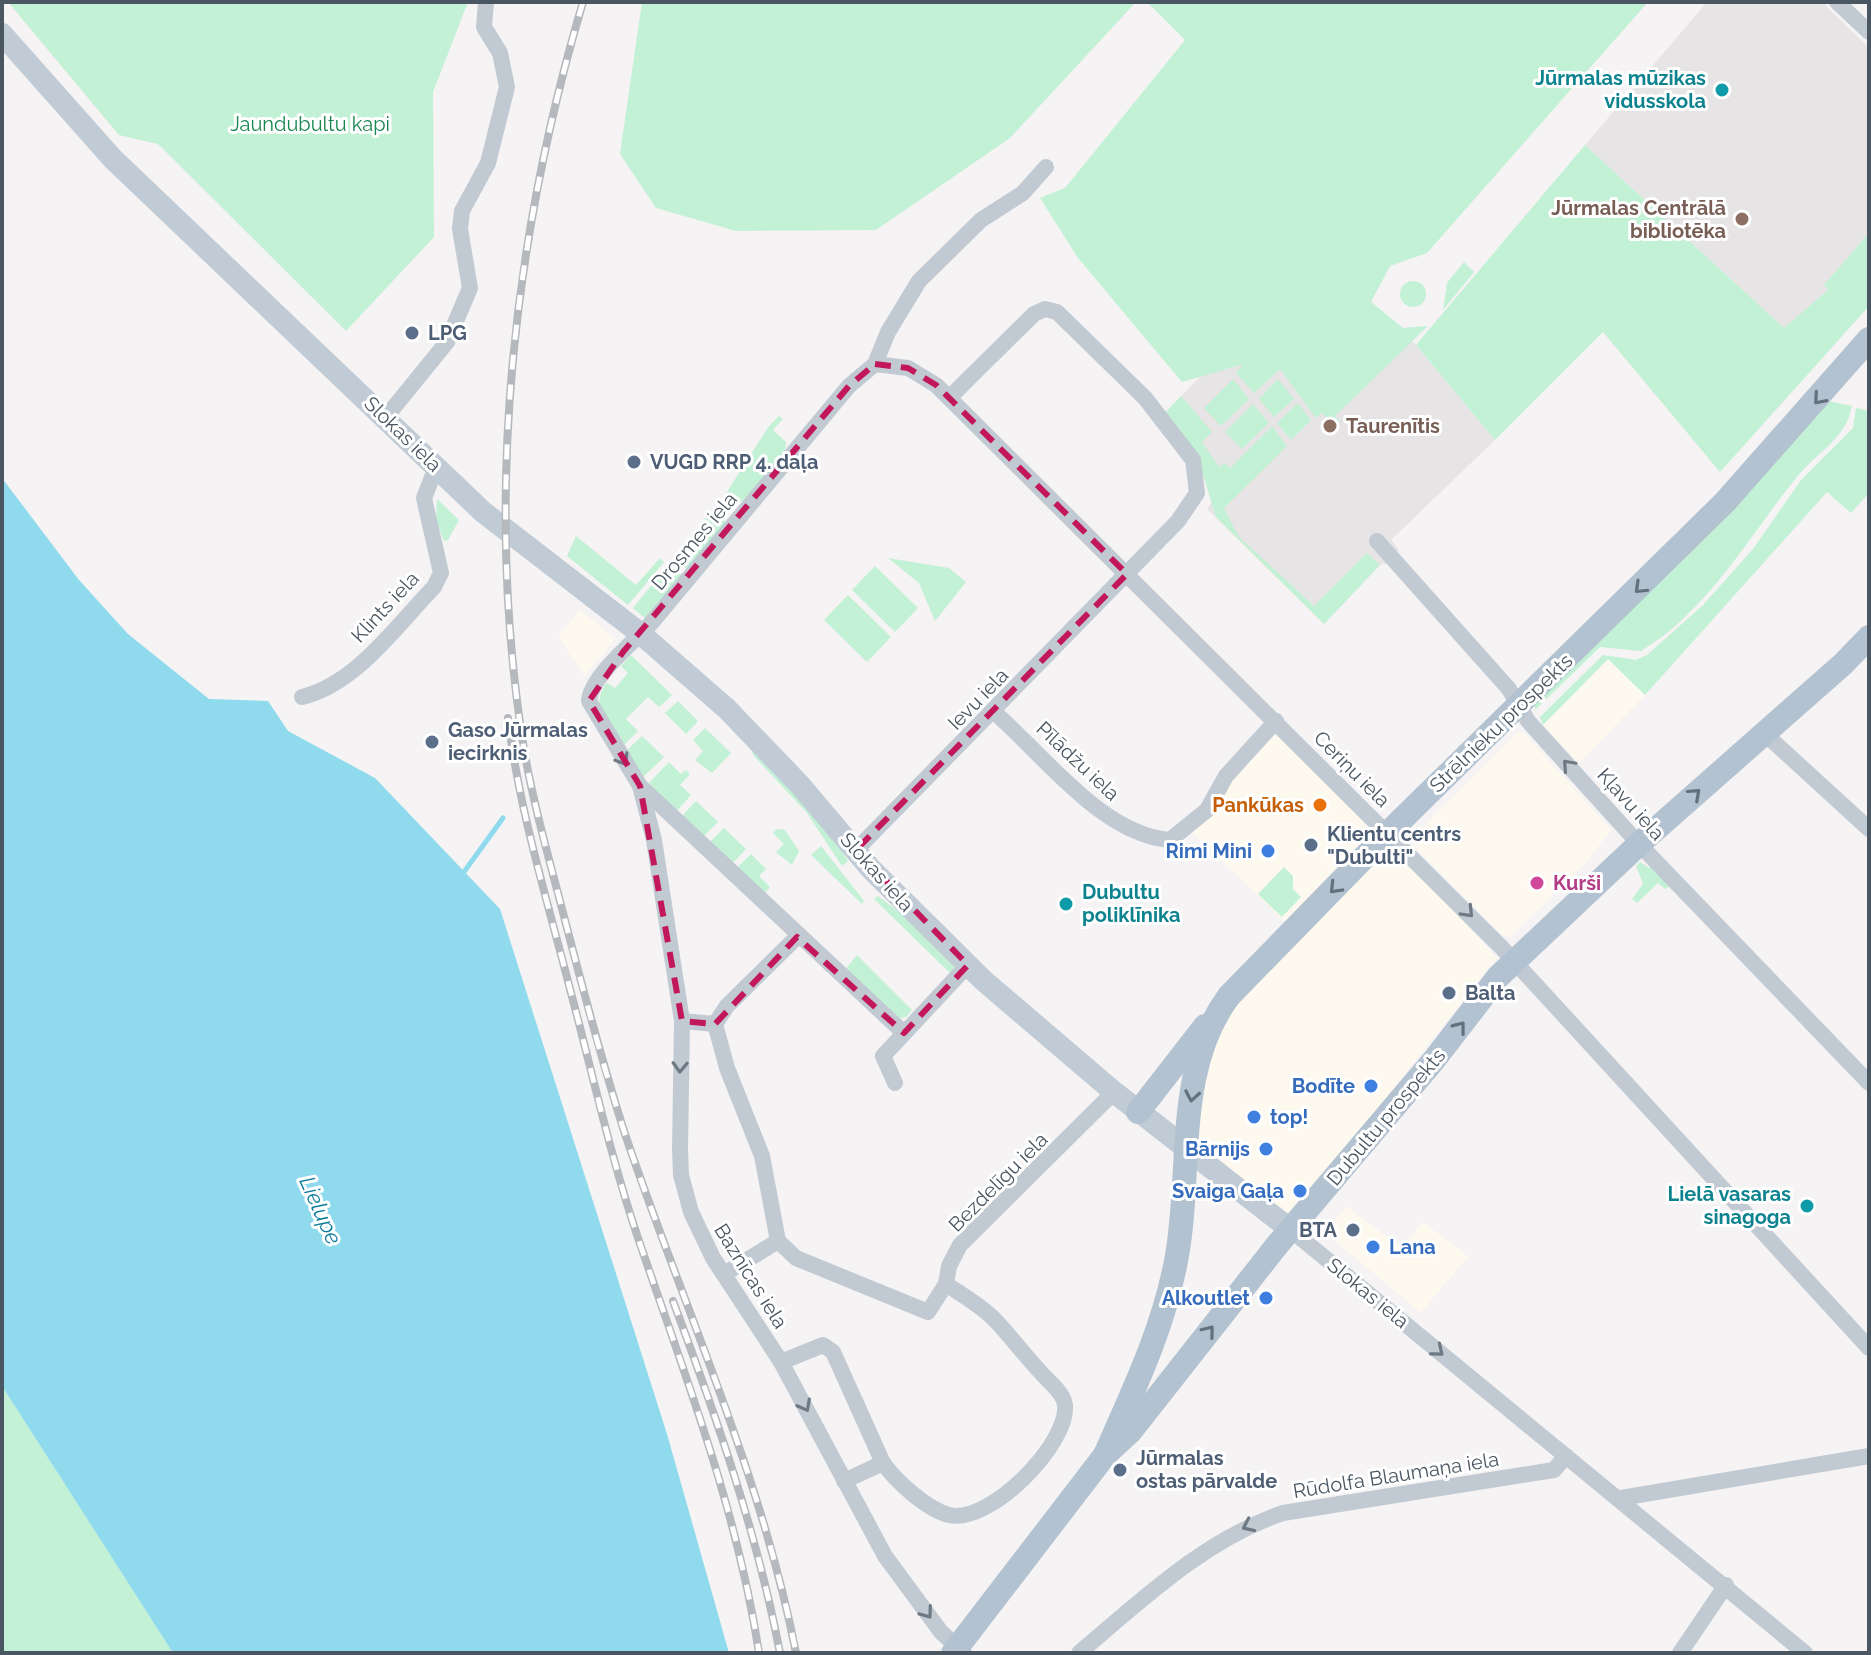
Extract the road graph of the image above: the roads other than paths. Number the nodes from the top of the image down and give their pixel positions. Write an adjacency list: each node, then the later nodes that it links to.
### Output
1 (486, 2): 9 (street)
2 (1837, 2): 3 (street)
3 (1869, 32)
4 (2, 34): 9 (main road, Slokas iela)
5 (1046, 167): 7 (street, Drosmes iela)
6 (1869, 339): 17 (main road, Strēlnieku prospekts, one-way to 17)
7 (875, 364): 8 (street, Ceriņu iela); 13 (street, Drosmes iela)
8 (949, 398): 12 (street, Ceriņu iela); 12 (street, Ievu iela)
9 (386, 417): 10 (main road, Slokas iela)
10 (436, 467): 13 (main road, Slokas iela); 16 (street, Klints iela)
11 (1377, 541): 17 (street, Kļavu iela)
12 (1127, 574): 18 (street, Ievu iela); 19 (street, Ceriņu iela)
13 (641, 634): 15 (street, Drosmes iela); 25 (main road, Slokas iela)
14 (1869, 637): 20 (main road, Dubultu prospekts)
15 (590, 691): 21 (street, Baznīcas iela, one-way to 21)
16 (302, 697)
17 (1519, 705): 23 (main road, Strēlnieku prospekts); 24 (street, Kļavu iela, one-way to 17)
18 (994, 712): 19 (street, Pīlādžu iela); 25 (street, Ievu iela)
19 (1276, 721): 23 (street, Ceriņu iela)
20 (1764, 733): 22 (street); 24 (main road, Dubultu prospekts, one-way to 20)
21 (640, 786): 26 (street); 30 (street, Baznīcas iela)
22 (1869, 829)
23 (1389, 832): 27 (street, Ceriņu iela, one-way to 27); 29 (main road, Strēlnieku prospekts, one-way to 29)
24 (1639, 844): 27 (main road, Dubultu prospekts); 34 (street, Kļavu iela)
25 (856, 850): 28 (main road, Slokas iela)
26 (797, 937): 31 (street); 32 (street)
27 (1514, 961): 38 (main road, Dubultu prospekts, one-way to 27); 42 (street, Ceriņu iela)
28 (968, 965): 32 (street); 35 (main road, Slokas iela)
29 (1212, 1018): 36 (main road); 37 (main road, Strēlnieku prospekts, one-way to 37)
30 (682, 1021): 31 (street); 40 (street, Baznīcas iela, one-way to 40)
31 (715, 1024): 39 (street)
32 (904, 1033): 33 (street)
33 (895, 1083)
34 (1869, 1083)
35 (1114, 1092): 36 (main road, Slokas iela); 41 (street, Bezdelīgu iela)
36 (1138, 1112): 37 (main road, Slokas iela)
37 (1185, 1148): 38 (main road, Slokas iela); 43 (main road, Strēlnieku prospekts)
38 (1291, 1230): 45 (main road, Dubultu prospekts, one-way to 38); 47 (street, Slokas iela, one-way to 47)
39 (778, 1241): 40 (street); 41 (street, Bezdelīgu iela)
40 (724, 1274): 44 (street, Baznīcas iela)
41 (946, 1284): 49 (street)
42 (1869, 1348)
43 (1152, 1350): 45 (main road); 46 (main road, Strēlnieku prospekts)
44 (781, 1362): 49 (street); 50 (street, Baznīcas iela, one-way to 50)
45 (1174, 1375): 46 (main road, Dubultu prospekts)
46 (1105, 1455): 53 (main road, Dubultu prospekts)
47 (1566, 1456): 51 (street, Slokas iela); 54 (street, Rūdolfa Blaumaņa iela, one-way to 54)
48 (1869, 1456): 51 (street)
49 (883, 1463): 50 (street)
50 (844, 1481): 53 (street, Baznīcas iela, one-way to 53)
51 (1621, 1498): 52 (street, Slokas iela)
52 (1726, 1585): 55 (street); 56 (street, Slokas iela)
53 (958, 1651)
54 (1079, 1653)
55 (1680, 1653)
56 (1805, 1653)

